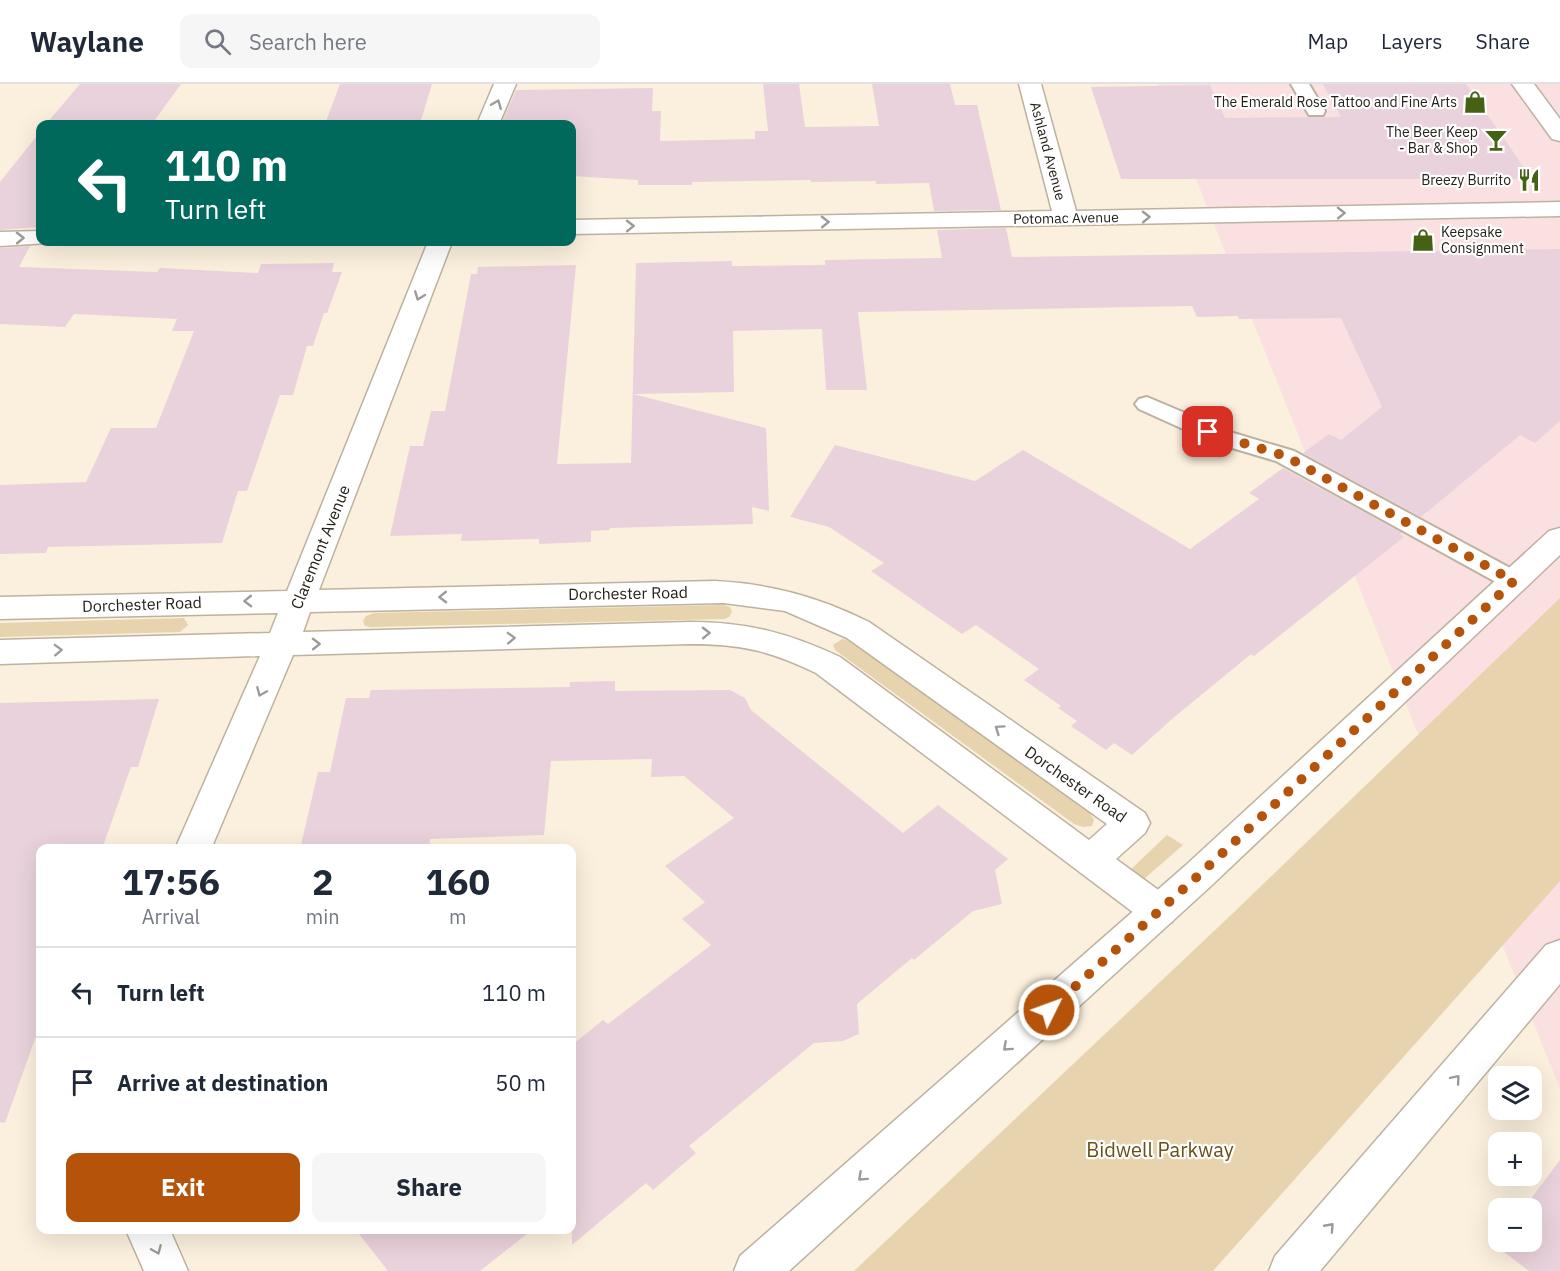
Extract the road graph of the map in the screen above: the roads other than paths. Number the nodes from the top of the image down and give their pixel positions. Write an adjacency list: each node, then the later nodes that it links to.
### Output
1 (505, 84): 6 (street, one-way to 1)
2 (1029, 84): 9 (street, Ashland Avenue)
3 (1300, 84): 5 (lane)
4 (1523, 84): 7 (street)
5 (1316, 111)
6 (490, 120)
7 (1560, 134)
8 (1560, 209): 9 (street, Potomac Avenue, one-way to 8)
9 (1066, 218): 10 (street, Potomac Avenue, one-way to 9)
10 (576, 227)
11 (36, 238): 12 (street, one-way to 11)
12 (0, 239)
13 (438, 246): 18 (street, Claremont Avenue, one-way to 18)
14 (1147, 404): 16 (lane)
15 (1560, 538): 16 (street)
16 (1514, 581): 27 (street)
17 (760, 595): 18 (street, Dorchester Road, one-way to 18); 20 (street, Dorchester Road); 21 (street)
18 (300, 600): 19 (street, Dorchester Road, one-way to 19); 22 (street, Claremont Avenue)
19 (0, 608)
20 (825, 614): 24 (street); 26 (street, Dorchester Road, one-way to 20)
21 (748, 635): 22 (street, one-way to 21); 24 (street)
22 (282, 644): 23 (street, one-way to 22); 25 (street, Claremont Avenue, one-way to 25)
23 (0, 652)
24 (801, 652): 26 (street)
25 (195, 844)
26 (1091, 860): 27 (street)
27 (1159, 911): 31 (street, one-way to 31)
28 (1560, 956): 32 (street, one-way to 28)
29 (150, 1234): 30 (street, one-way to 30)
30 (166, 1271)
31 (756, 1271)
32 (1291, 1271)

